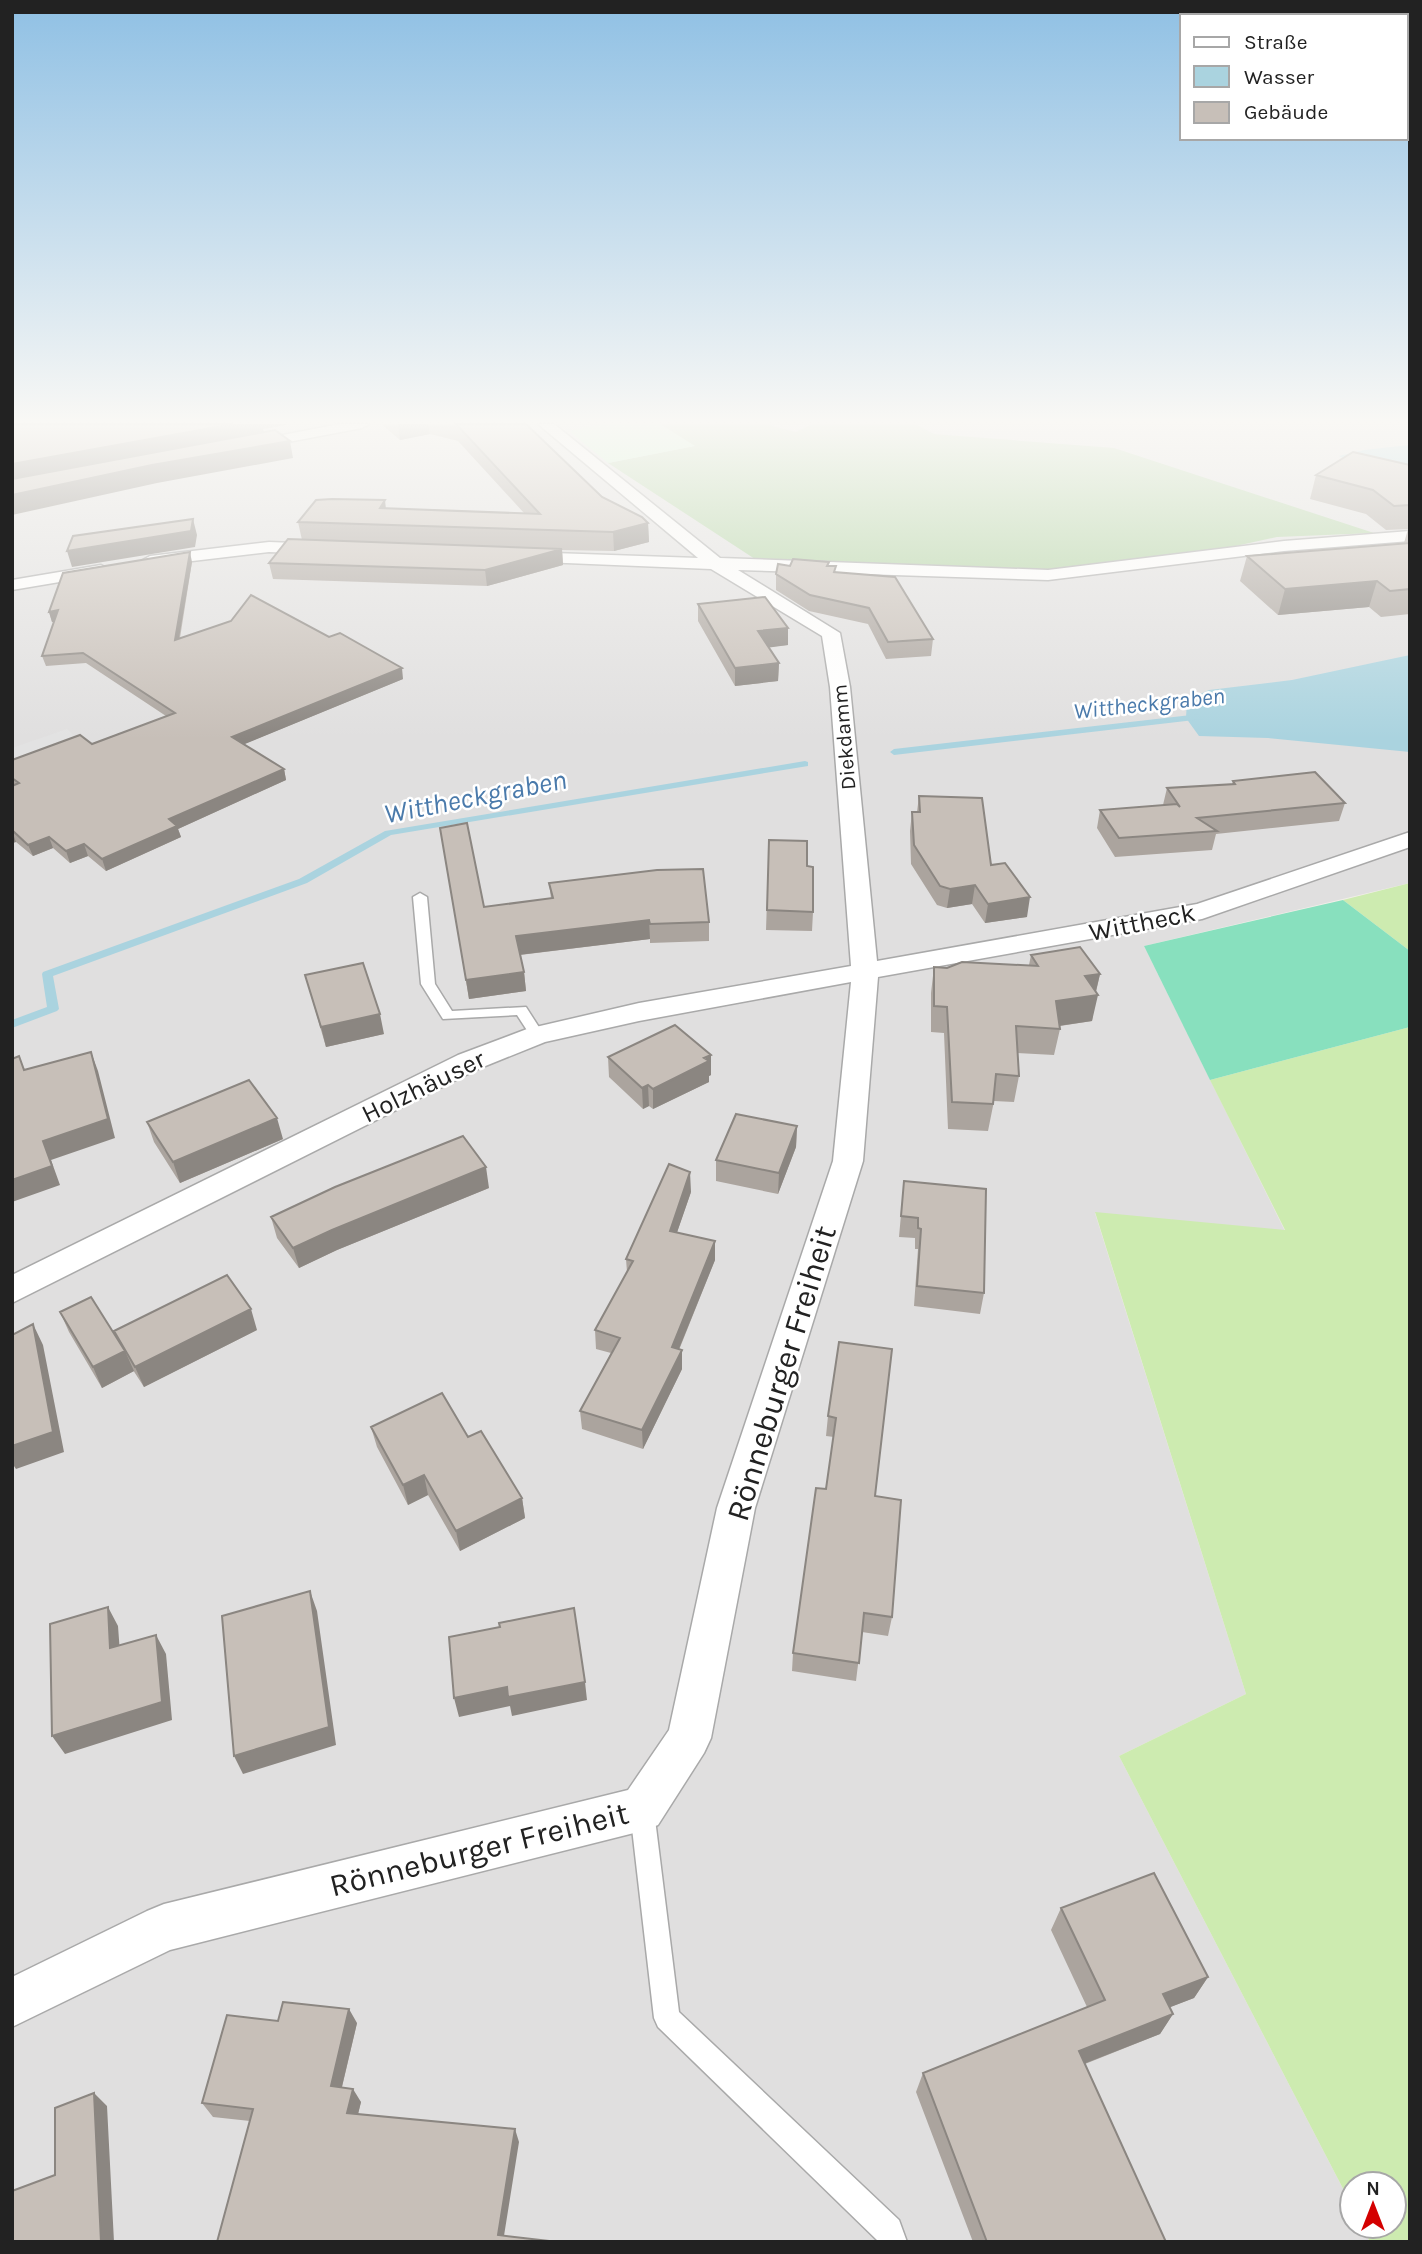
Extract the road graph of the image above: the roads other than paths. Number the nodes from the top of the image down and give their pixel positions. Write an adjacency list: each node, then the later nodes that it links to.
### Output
1 (673, 529): 5 (street)
2 (1410, 536): 5 (street)
3 (336, 550): 6 (street)
4 (513, 557): 5 (street)
5 (716, 564): 9 (street, Diekdamm)
6 (12, 585)
7 (1410, 839): 9 (street, Wittheck)
8 (420, 897): 10 (lane)
9 (865, 973): 10 (street, Holzhäuser); 12 (street, Rönneburger Freiheit)
10 (537, 1035): 11 (street, Holzhäuser)
11 (12, 1290)
12 (642, 1809): 13 (street, Rönneburger Freiheit); 14 (lane)
13 (12, 2003)
14 (893, 2242)

